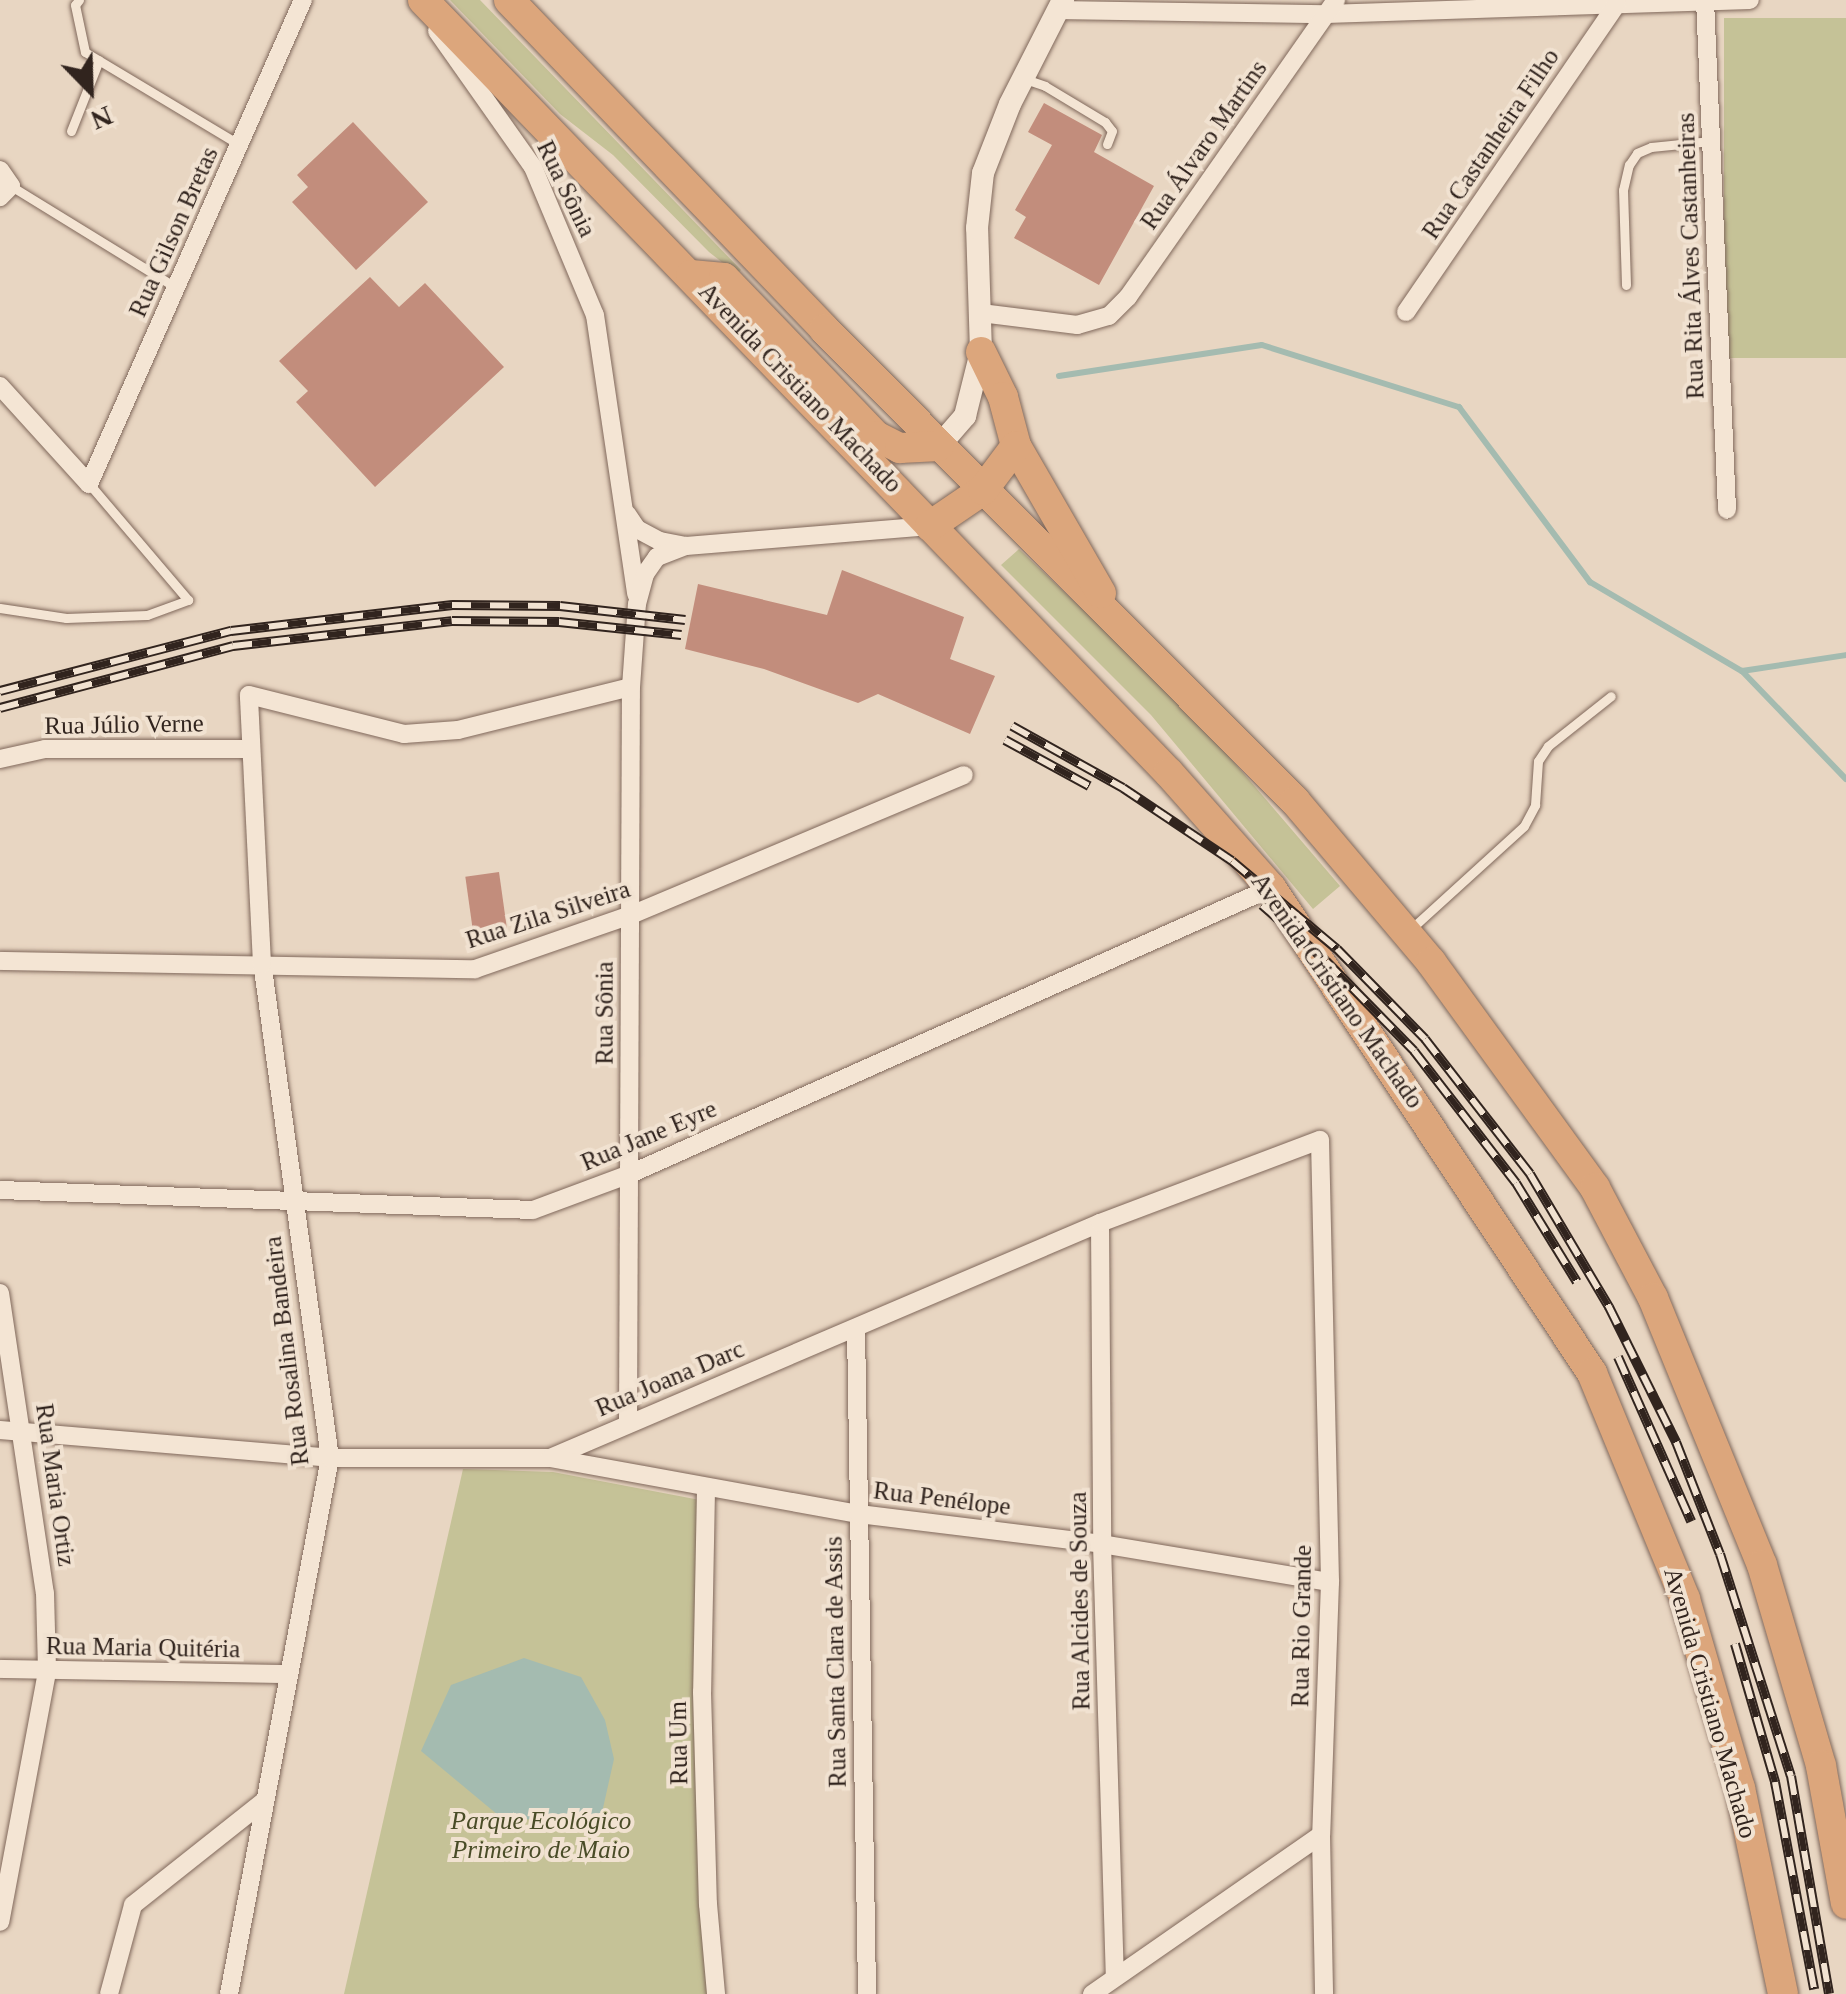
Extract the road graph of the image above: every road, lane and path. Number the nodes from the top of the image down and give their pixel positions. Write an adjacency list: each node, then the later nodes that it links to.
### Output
1 (79, 0): 10 (lane)
2 (303, 0): 15 (street, Rua Gilson Bretas)
3 (419, 0): 18 (highway, Avenida Cristiano Machado); 29 (street, Rua Sônia)
4 (508, 0): 25 (highway)
5 (1750, 0): 6 (street)
6 (1705, 1): 7 (street); 13 (street, Rua Rita Álves Castanheiras)
7 (1617, 4): 9 (street); 22 (street, Rua Castanheira Filho)
8 (1060, 5): 9 (street); 11 (street)
9 (1331, 7): 21 (street, Rua Álvaro Martins)
10 (99, 60): 12 (lane); 15 (lane)
11 (1022, 79): 14 (lane); 21 (street)
12 (71, 130)
13 (1711, 141): 19 (lane); 30 (street, Rua Rita Álves Castanheiras)
14 (1108, 144)
15 (240, 145): 20 (street, Rua Gilson Bretas)
16 (0, 170): 17 (street)
17 (6, 192): 20 (lane)
18 (691, 275): 25 (highway); 31 (highway, Avenida Cristiano Machado)
19 (1626, 284)
20 (176, 288): 27 (street, Rua Gilson Bretas)
21 (981, 312): 23 (street)
22 (1406, 312)
23 (981, 352): 25 (street); 26 (highway)
24 (0, 386): 27 (street)
25 (940, 446): 28 (highway)
26 (1016, 446): 28 (highway); 35 (highway)
27 (89, 484): 34 (lane)
28 (982, 490): 31 (highway); 35 (highway)
29 (624, 510): 32 (street); 33 (street, Rua Sônia)
30 (1727, 510)
31 (930, 526): 32 (street, Rua Sônia); 41 (highway, Avenida Cristiano Machado)
32 (686, 546): 33 (street, Rua Sônia)
33 (637, 604): 36 (street, Rua Sônia)
34 (0, 608)
35 (1123, 630): 43 (highway)
36 (631, 687): 38 (street, Rua Rosalina Bandeira); 42 (street, Rua Sônia)
37 (1611, 696): 43 (lane)
38 (249, 750): 39 (street, Rua Júlio Verne); 45 (street, Rua Rosalina Bandeira)
39 (0, 759)
40 (964, 775): 42 (street, Rua Zila Silveira)
41 (1270, 888): 47 (street, Rua Jane Eyre); 76 (highway, Avenida Cristiano Machado)
42 (630, 916): 45 (street, Rua Zila Silveira); 47 (street, Rua Sônia)
43 (1406, 932): 67 (highway)
44 (0, 961): 45 (street, Rua Zila Silveira)
45 (262, 964): 49 (street, Rua Rosalina Bandeira)
46 (1320, 1140): 50 (street, Rua Joana Darc); 61 (street, Rua Rio Grande)
47 (630, 1174): 49 (street, Rua Jane Eyre); 53 (street, Rua Sônia)
48 (0, 1190): 49 (street, Rua Jane Eyre)
49 (294, 1199): 56 (street, Rua Rosalina Bandeira)
50 (1100, 1223): 52 (street, Rua Joana Darc); 60 (street, Rua Alcides de Souza)
51 (0, 1293): 55 (street, Rua Maria Ortiz)
52 (856, 1328): 53 (street, Rua Joana Darc); 59 (street, Rua Santa Clara de Assis)
53 (628, 1423): 57 (street, Rua Joana Darc)
54 (0, 1430): 55 (street, Rua Joana Darc)
55 (24, 1431): 56 (street, Rua Joana Darc); 63 (street, Rua Maria Ortiz)
56 (330, 1458): 57 (street, Rua Joana Darc); 64 (street, Rua Rosalina Bandeira)
57 (550, 1458): 58 (street, Rua Penélope)
58 (706, 1490): 59 (street, Rua Penélope); 72 (street, Rua Um)
59 (859, 1514): 60 (street, Rua Penélope); 73 (street, Rua Santa Clara de Assis)
60 (1102, 1544): 61 (street, Rua Penélope); 69 (street, Rua Alcides de Souza)
61 (1330, 1582): 66 (street, Rua Rio Grande)
62 (0, 1669): 63 (street, Rua Maria Quitéria)
63 (47, 1672): 64 (street, Rua Maria Quitéria); 68 (street, Rua Maria Ortiz)
64 (286, 1674): 65 (street, Rua Rosalina Bandeira)
65 (264, 1801): 70 (street); 71 (street, Rua Rosalina Bandeira)
66 (1320, 1835): 69 (street); 75 (street, Rua Rio Grande)
67 (1846, 1904)
68 (2, 1909)
69 (1115, 1977): 74 (street)
70 (109, 1994)
71 (229, 1994)
72 (716, 1994)
73 (867, 1994)
74 (1092, 1994)
75 (1324, 1994)
76 (1783, 1994)

